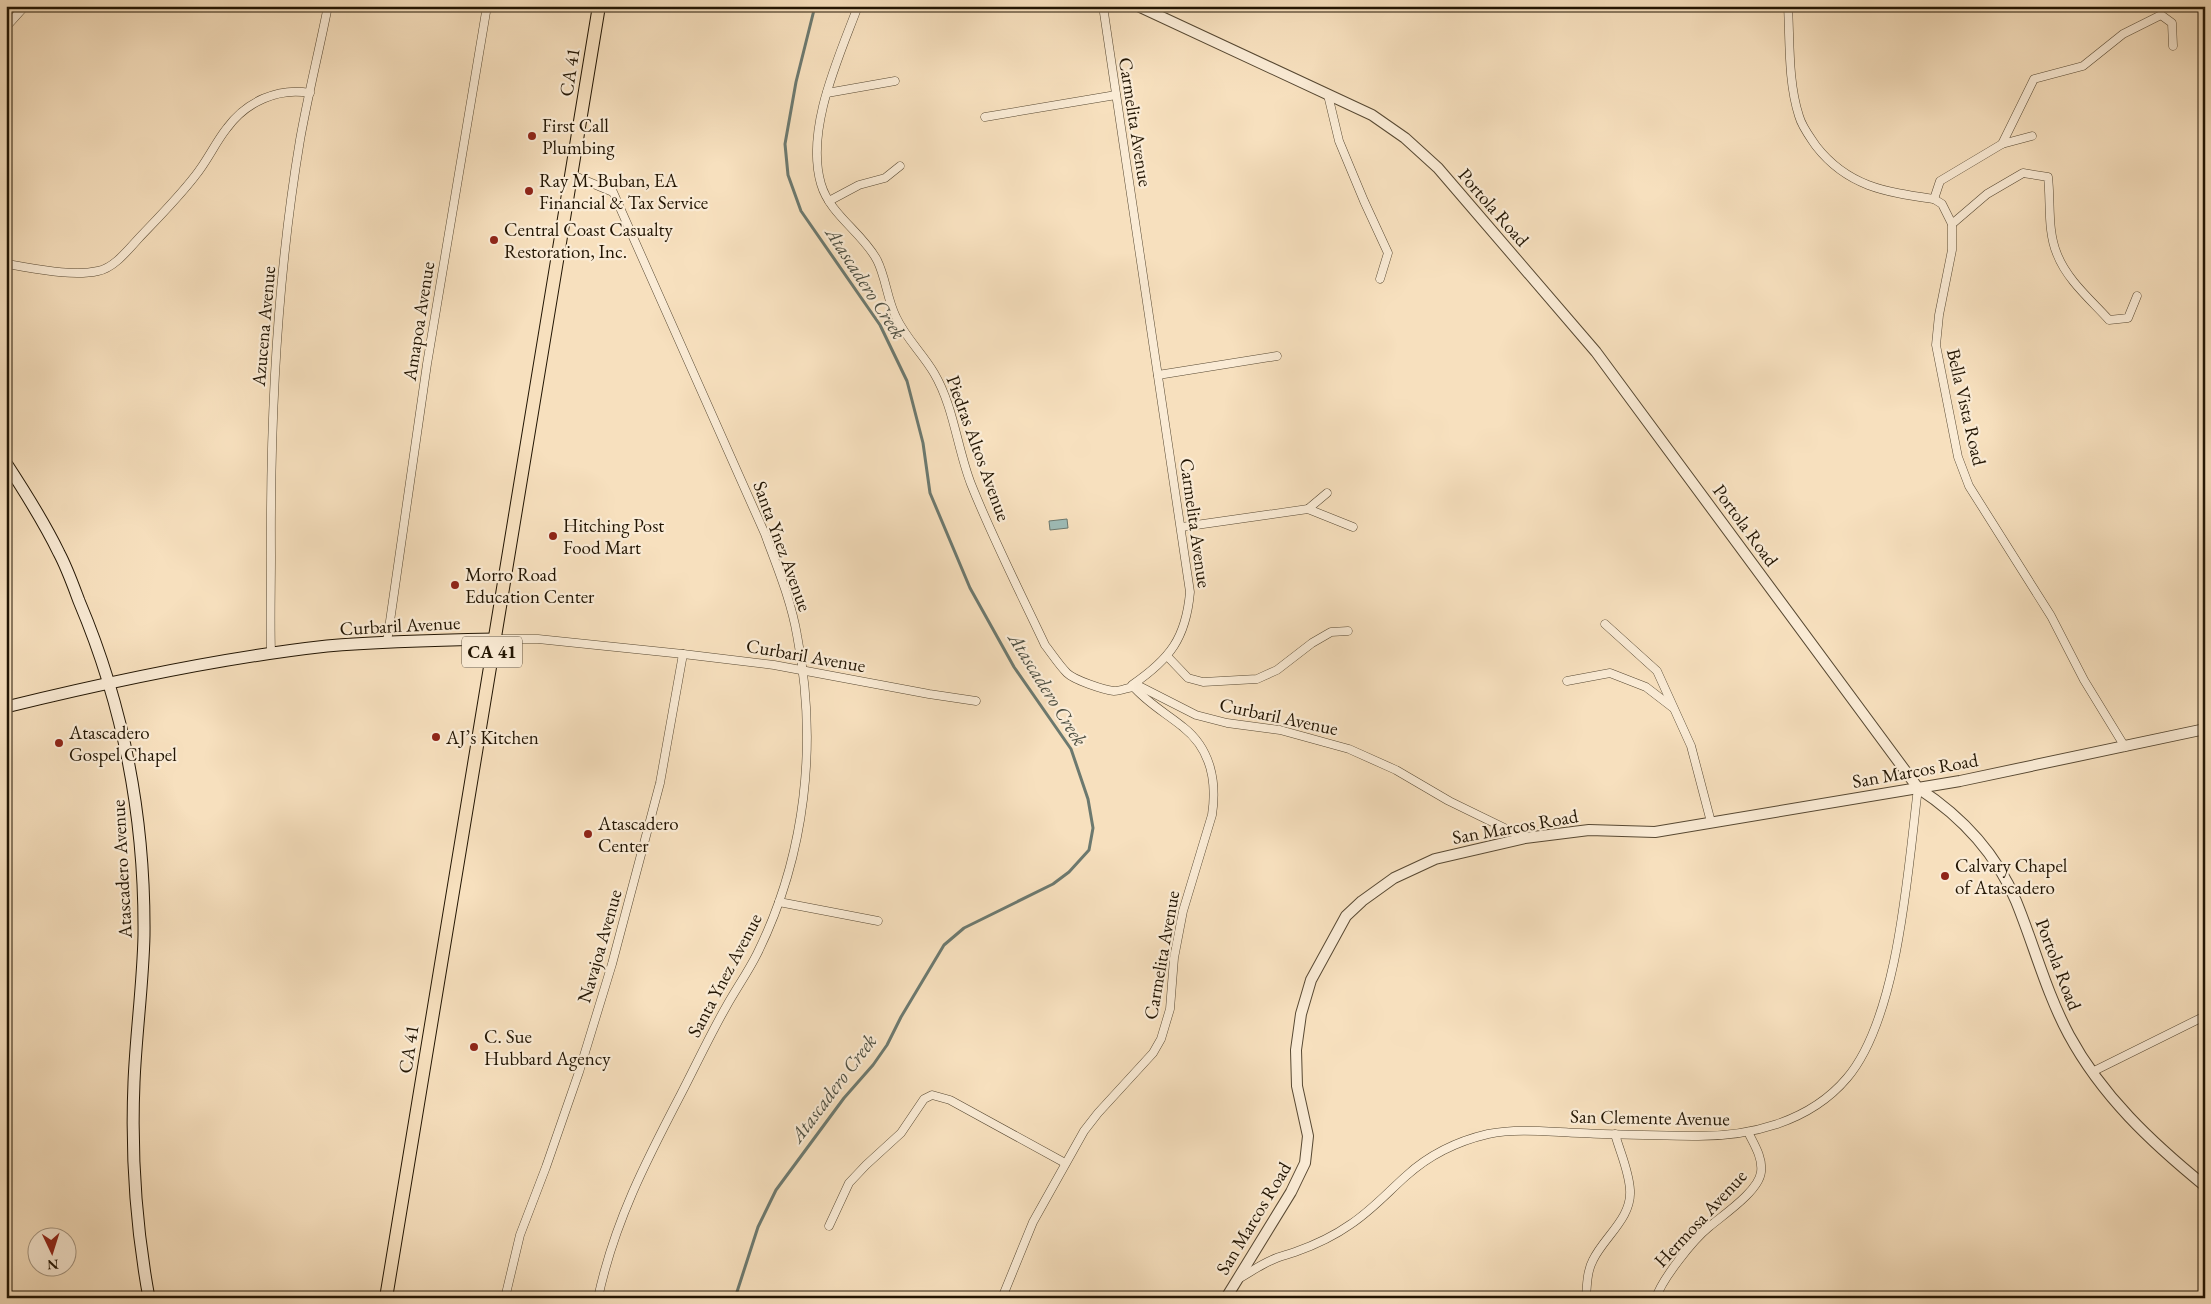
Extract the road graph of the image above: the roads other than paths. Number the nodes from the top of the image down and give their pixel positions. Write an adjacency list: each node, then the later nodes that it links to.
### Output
1 (25, 6): 9 (street)
2 (328, 6): 12 (street, Azucena Avenue)
3 (487, 6): 37 (street, Amapoa Avenue)
4 (599, 6): 20 (main road, CA 41 / CA 41)
5 (858, 6): 13 (street, Piedras Altos Avenue)
6 (1103, 6): 14 (street, Carmelita Avenue)
7 (1138, 6): 15 (street, Portola Road)
8 (1788, 6): 21 (street)
9 (6, 27)
10 (2173, 46): 18 (street)
11 (895, 81): 13 (street)
12 (310, 93): 24 (street); 38 (street, Azucena Avenue)
13 (827, 93): 22 (street, Piedras Altos Avenue)
14 (1116, 95): 16 (street); 28 (street, Carmelita Avenue)
15 (1328, 95): 25 (street); 50 (street, Portola Road)
16 (984, 117)
17 (2032, 136): 18 (street)
18 (2002, 144): 21 (street)
19 (900, 166): 22 (street)
20 (572, 175): 36 (main road, CA 41 / CA 41); 41 (street, Santa Ynez Avenue)
21 (1934, 199): 23 (street, Bella Vista Road)
22 (829, 201): 44 (street, Piedras Altos Avenue)
23 (1952, 224): 26 (street); 49 (street, Bella Vista Road)
24 (6, 264)
25 (1380, 279)
26 (2137, 296)
27 (1277, 356): 28 (street)
28 (1158, 375): 32 (street, Carmelita Avenue)
29 (6, 463): 43 (main road, Atascadero Avenue)
30 (1327, 493): 31 (street)
31 (1308, 509): 32 (street); 33 (street)
32 (1182, 527): 40 (street, Carmelita Avenue)
33 (1353, 527)
34 (1604, 624): 47 (street)
35 (1348, 631): 40 (street)
36 (494, 639): 37 (main road, Curbaril Avenue); 39 (street, Curbaril Avenue); 64 (main road, CA 41 / CA 41)
37 (387, 642): 38 (main road, Curbaril Avenue)
38 (271, 653): 43 (main road, Curbaril Avenue)
39 (683, 654): 41 (street, Curbaril Avenue); 65 (street, Navajoa Avenue)
40 (1167, 656): 44 (street, Carmelita Avenue)
41 (803, 671): 45 (street, Curbaril Avenue); 53 (street, Santa Ynez Avenue)
42 (1567, 681): 47 (street)
43 (110, 682): 46 (main road, Curbaril Avenue); 63 (main road, Atascadero Avenue)
44 (1132, 685): 52 (street, Curbaril Avenue); 59 (street, Carmelita Avenue)
45 (976, 700)
46 (6, 707)
47 (1674, 708): 51 (street)
48 (2205, 729): 49 (street, San Marcos Road)
49 (2125, 747): 50 (street, San Marcos Road)
50 (1918, 788): 51 (street, San Marcos Road); 56 (street, Portola Road); 57 (street, San Clemente Avenue)
51 (1711, 822): 52 (street, San Marcos Road)
52 (1525, 838): 62 (street, San Marcos Road)
53 (779, 902): 54 (street); 66 (street, Santa Ynez Avenue)
54 (878, 922)
55 (2205, 1016): 56 (street)
56 (2092, 1072): 60 (street, Portola Road)
57 (1748, 1132): 58 (street, San Clemente Avenue); 70 (street, Hermosa Avenue)
58 (1615, 1134): 62 (street, San Clemente Avenue); 69 (street)
59 (1065, 1163): 61 (street); 67 (street, Carmelita Avenue)
60 (2205, 1186)
61 (829, 1226)
62 (1237, 1280): 68 (street, San Marcos Road)
63 (149, 1298)
64 (386, 1298)
65 (505, 1298)
66 (598, 1298)
67 (1002, 1298)
68 (1226, 1298)
69 (1586, 1298)
70 (1656, 1298)

